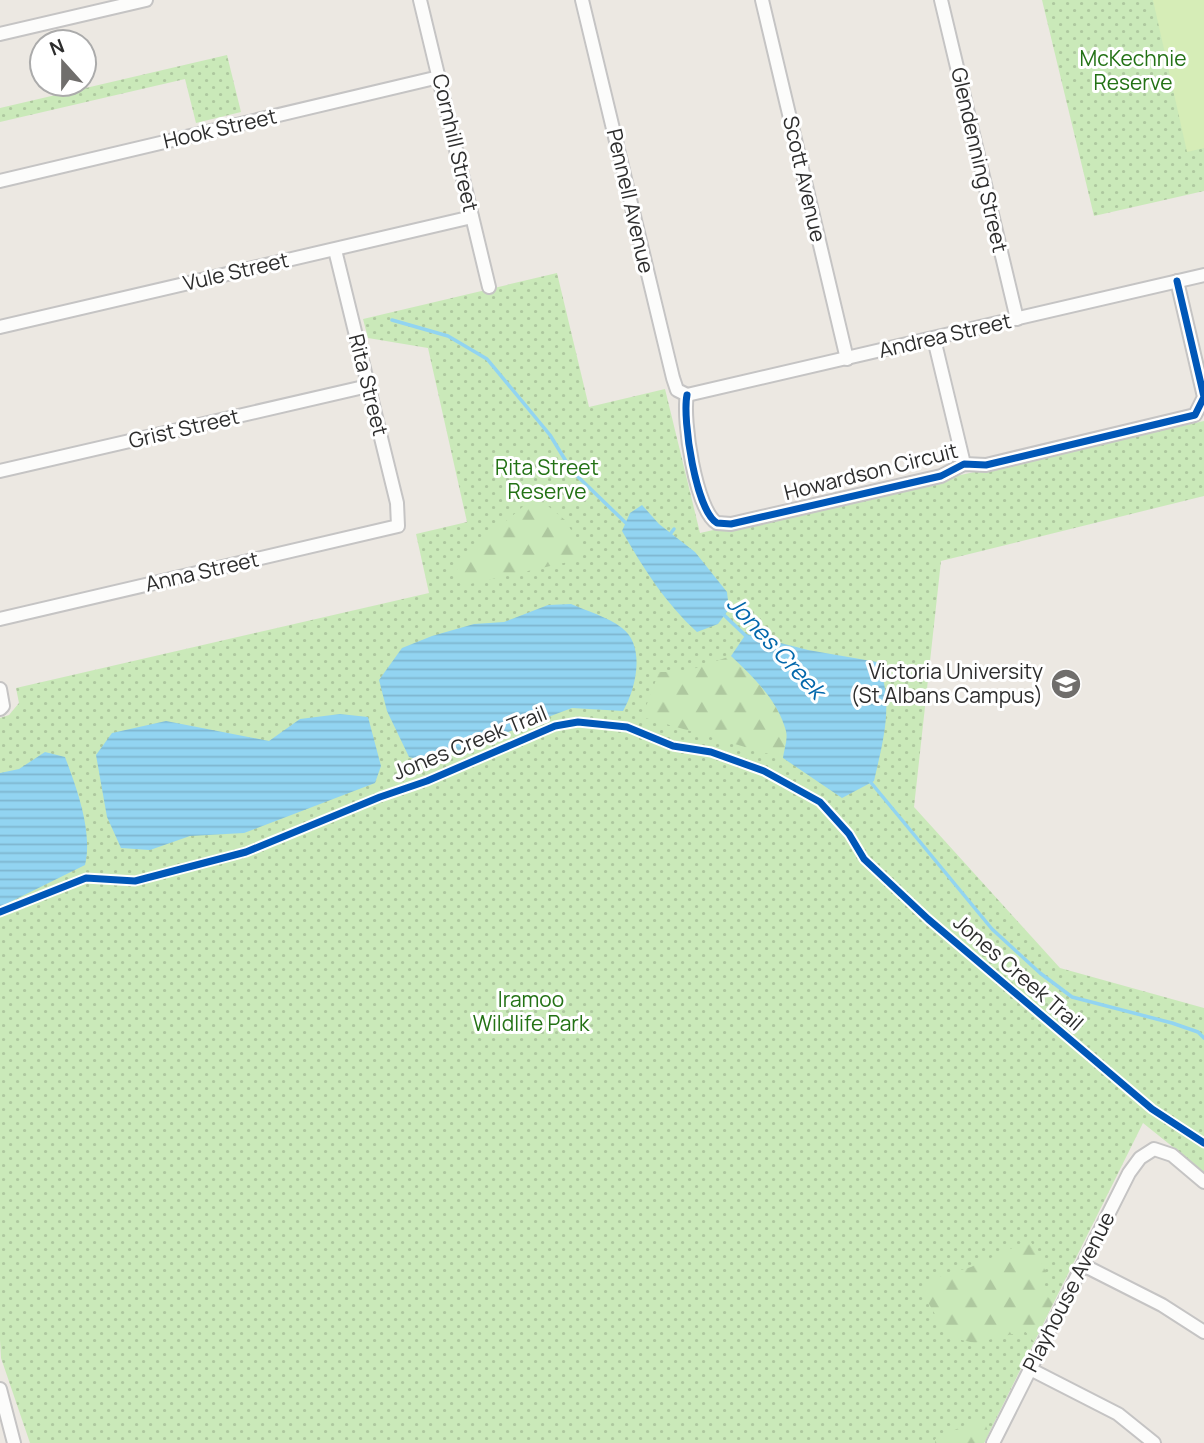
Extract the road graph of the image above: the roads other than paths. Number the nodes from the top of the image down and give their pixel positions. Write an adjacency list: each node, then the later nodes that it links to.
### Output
1 (146, 0): 6 (street)
2 (420, 0): 7 (street, Cornhill Street)
3 (582, 0): 19 (street, Pennell Avenue)
4 (762, 0): 17 (street, Scott Avenue)
5 (941, 0): 14 (street, Glendenning Street)
6 (0, 34)
7 (439, 77): 8 (street, Hook Street); 9 (street, Cornhill Street)
8 (0, 181)
9 (472, 217): 10 (street, Vule Street); 13 (street, Cornhill Street)
10 (335, 250): 15 (street, Vule Street); 18 (street, Rita Street)
11 (1204, 275): 12 (street, Andrea Street)
12 (1177, 281): 14 (street, Andrea Street); 20 (street, Howardson Circuit)
13 (489, 287)
14 (1017, 319): 16 (street, Andrea Street)
15 (0, 327)
16 (934, 339): 17 (street, Andrea Street); 20 (street)
17 (847, 359): 19 (street, Andrea Street)
18 (368, 386): 21 (street, Grist Street); 22 (street, Rita Street)
19 (687, 395): 20 (street, Howardson Circuit)
20 (964, 464)
21 (0, 471)
22 (399, 521): 23 (street, Anna Street)
23 (0, 619)
24 (0, 689): 25 (street)
25 (1, 707)
26 (1204, 1182): 27 (street, Playhouse Avenue)
27 (1083, 1265): 28 (street); 29 (street, Playhouse Avenue)
28 (1204, 1332)
29 (1030, 1369): 33 (street, Playhouse Avenue); 34 (street)
30 (0, 1388): 31 (street)
31 (2, 1413): 32 (street)
32 (14, 1443)
33 (993, 1443)
34 (1154, 1443)

